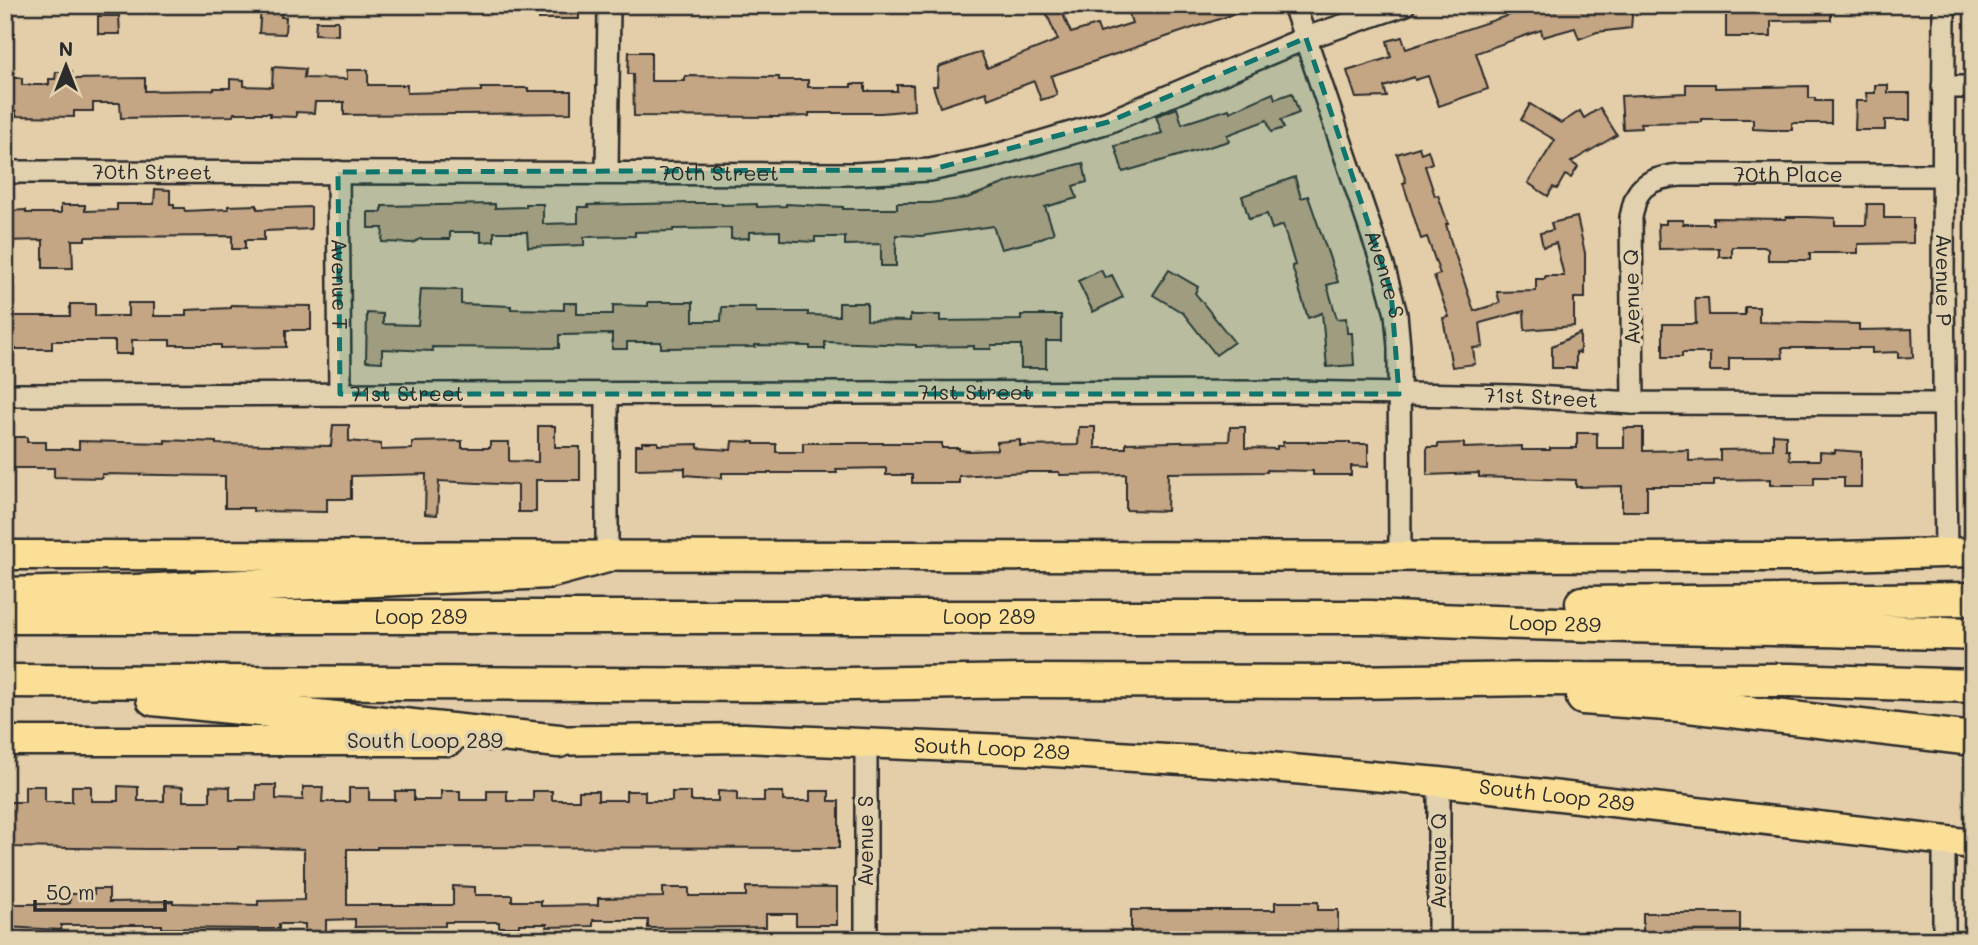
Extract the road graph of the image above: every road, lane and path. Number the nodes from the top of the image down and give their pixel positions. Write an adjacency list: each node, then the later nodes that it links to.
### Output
1 (609, 5): 10 (street)
2 (1294, 5): 5 (street, Avenue S)
3 (1404, 5): 5 (street, 70th Street)
4 (1944, 5): 6 (street, Avenue P)
5 (1306, 38): 10 (street, 70th Street); 14 (street, Avenue S)
6 (1943, 87): 7 (street); 11 (street, Avenue P)
7 (1973, 87)
8 (5, 172): 9 (street, 70th Street)
9 (338, 172): 10 (street, 70th Street); 13 (street, Avenue T)
10 (607, 173)
11 (1944, 175): 12 (street, 70th Place); 18 (street, Avenue P)
12 (1638, 193): 17 (street, Avenue Q)
13 (340, 394): 15 (street, 71st Street); 16 (street, 71st Street)
14 (1399, 394): 16 (street, 71st Street); 17 (street, 71st Street); 22 (street, Avenue S)
15 (5, 395)
16 (607, 395): 21 (street)
17 (1633, 403): 18 (street, 71st Street)
18 (1943, 404): 19 (street, Avenue P)
19 (1959, 553): 22 (main road)
20 (5, 555): 21 (main road)
21 (607, 556): 22 (main road); 23 (highway)
22 (1400, 556)
23 (5, 594)
24 (1973, 599): 26 (highway)
25 (5, 617): 26 (highway, Loop 289)
26 (1370, 617): 27 (highway, Loop 289)
27 (1973, 634)
28 (5, 681): 29 (highway); 33 (highway)
29 (1351, 682): 30 (highway); 31 (highway)
30 (1973, 686)
31 (1973, 738)
32 (5, 741): 33 (main road, South Loop 289)
33 (559, 741): 34 (main road, South Loop 289)
34 (866, 743): 35 (main road, South Loop 289); 38 (street, Avenue S)
35 (1439, 782): 36 (main road, South Loop 289); 39 (street, Avenue Q)
36 (1944, 841): 37 (main road, South Loop 289); 40 (street)
37 (1973, 844)
38 (866, 940)
39 (1439, 940)
40 (1944, 940)

